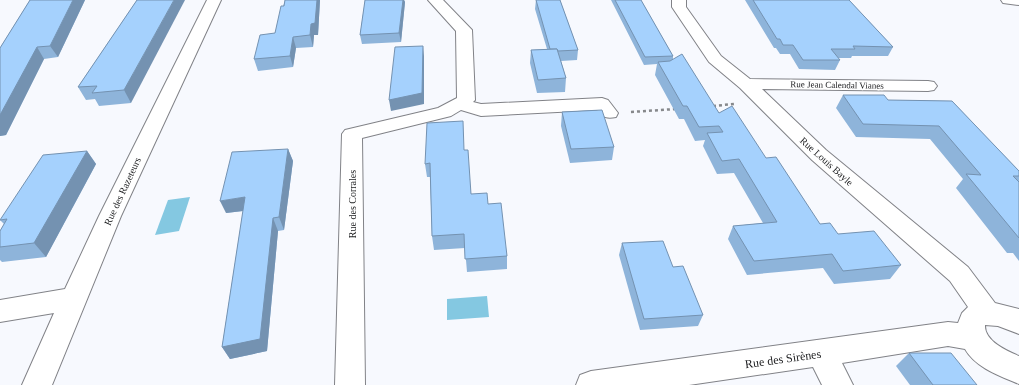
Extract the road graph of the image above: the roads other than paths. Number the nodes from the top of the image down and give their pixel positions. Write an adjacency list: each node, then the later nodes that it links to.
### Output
1 (214, 0): 10 (street, Rue des Razeteurs)
2 (435, 0): 8 (street)
3 (679, 0): 6 (street, Rue Louis Bayle)
4 (1008, 0): 5 (street)
5 (1019, 1)
6 (746, 84): 7 (street, Rue Jean Calendal Vianes); 12 (street, Rue Louis Bayle)
7 (928, 86)
8 (458, 104): 9 (street); 18 (street, Rue des Corrales)
9 (609, 113)
10 (74, 299): 11 (street); 17 (street, Rue des Razeteurs)
11 (0, 311)
12 (988, 313): 13 (street); 14 (street)
13 (1019, 322)
14 (974, 338): 15 (street, Rue des Sirènes); 16 (street)
15 (821, 353): 19 (street, Rue des Sirènes); 20 (street)
16 (1019, 370)
17 (37, 385)
18 (350, 385)
19 (591, 385)
20 (838, 385)

